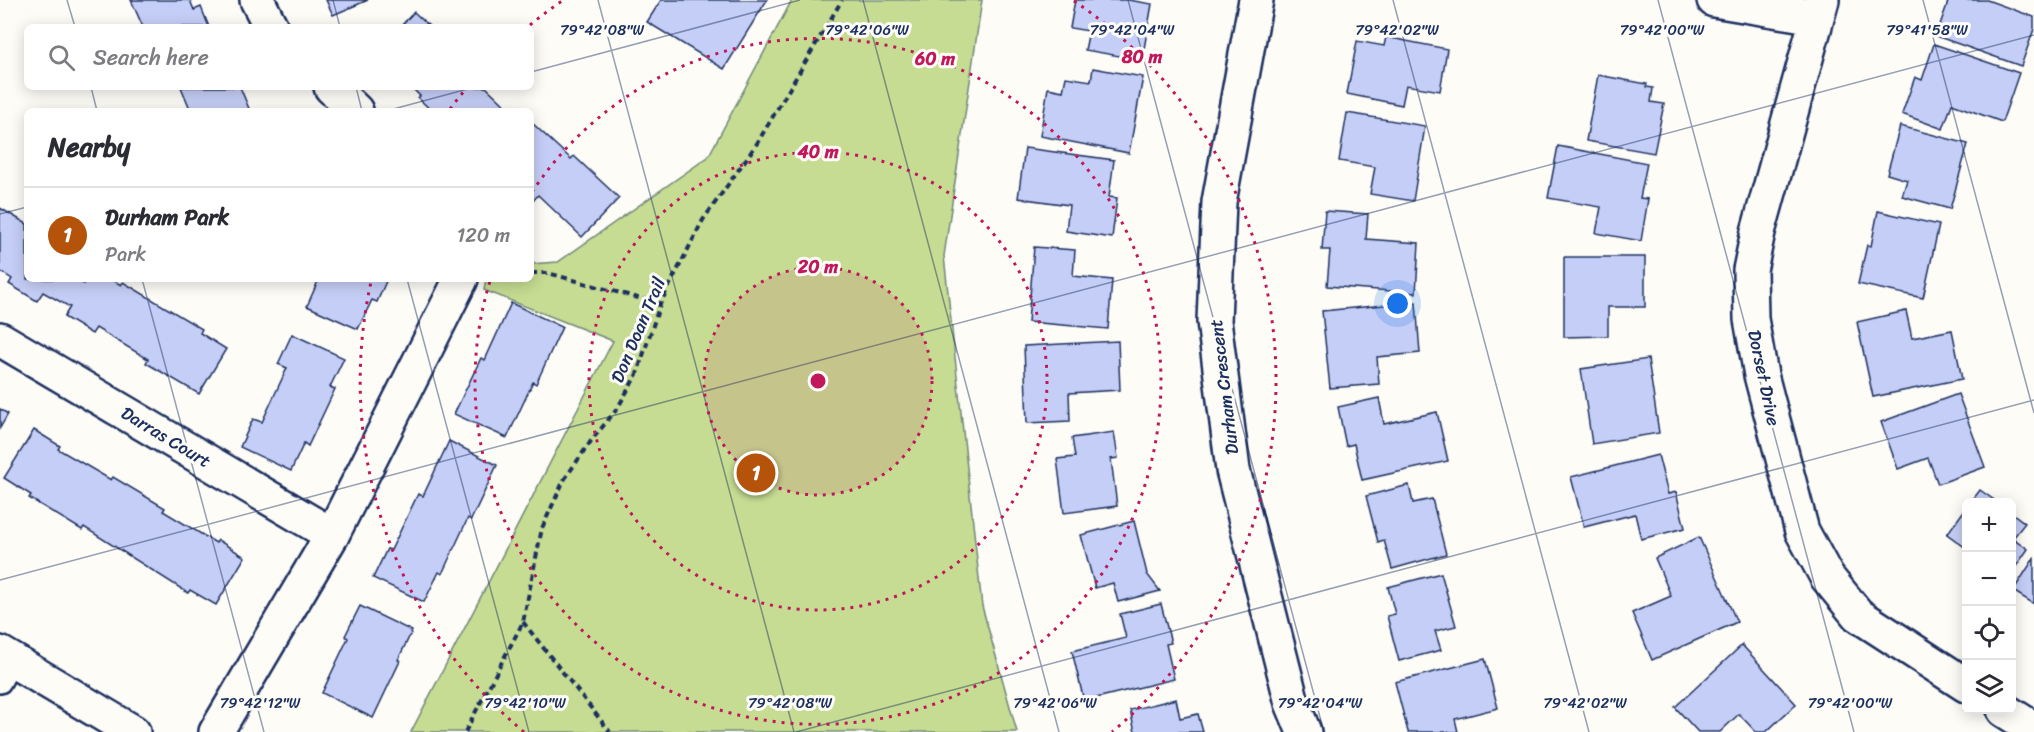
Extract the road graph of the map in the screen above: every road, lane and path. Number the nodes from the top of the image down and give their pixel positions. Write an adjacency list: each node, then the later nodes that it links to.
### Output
1 (257, 0): 6 (street)
2 (842, 0): 11 (path, Don Doan Trail)
3 (1256, 0): 23 (street, Durham Crescent)
4 (1714, 0): 5 (street)
5 (1819, 9): 16 (street, Dorset Drive)
6 (269, 24)
7 (334, 90): 8 (street)
8 (353, 108)
9 (534, 273): 11 (path)
10 (459, 282): 13 (street)
11 (660, 304): 14 (path, Don Doan Trail)
12 (0, 339): 13 (street, Darras Court)
13 (332, 535): 20 (street)
14 (523, 622): 21 (path, Don Doan Trail); 22 (path)
15 (4, 665): 19 (street)
16 (1962, 682)
17 (2010, 714): 18 (street)
18 (2034, 729)
19 (133, 732)
20 (216, 732)
21 (465, 732)
22 (610, 732)
23 (1304, 732)

